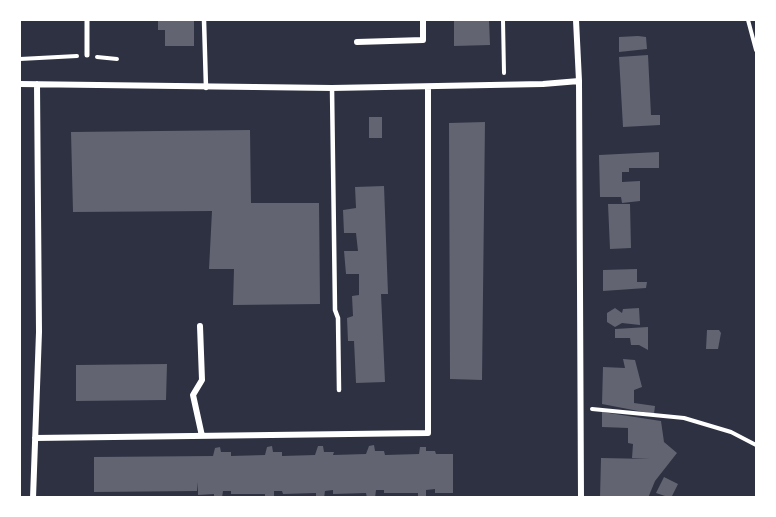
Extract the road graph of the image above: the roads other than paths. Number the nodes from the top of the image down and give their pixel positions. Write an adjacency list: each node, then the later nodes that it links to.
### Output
1 (87, 20): 6 (street)
2 (204, 20): 11 (lane)
3 (423, 20): 5 (street)
4 (576, 20): 7 (street)
5 (357, 42)
6 (87, 56)
7 (579, 81): 10 (street); 18 (street)
8 (20, 84): 9 (street)
9 (37, 84): 11 (street); 16 (street)
10 (428, 87): 12 (street); 15 (street)
11 (206, 88): 12 (street)
12 (332, 88): 14 (lane)
13 (200, 326): 15 (street)
14 (339, 390)
15 (202, 436): 16 (street)
16 (35, 438): 17 (street)
17 (33, 498)
18 (581, 498)

